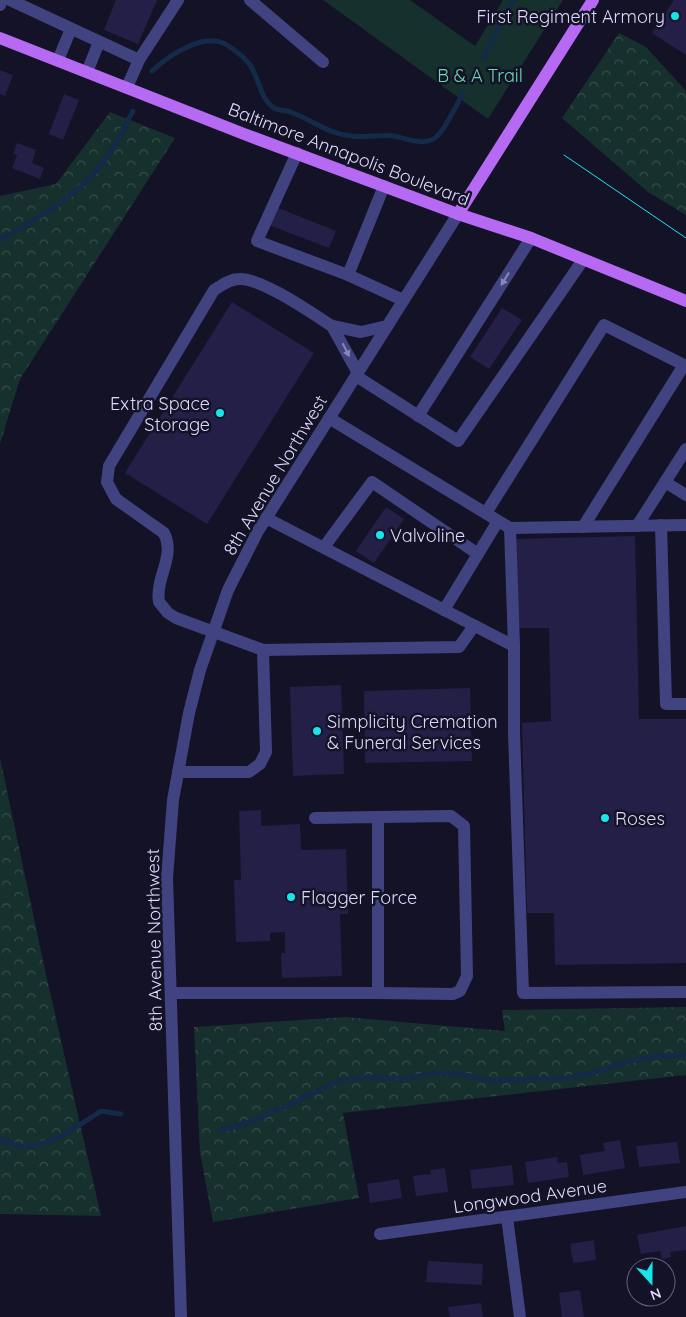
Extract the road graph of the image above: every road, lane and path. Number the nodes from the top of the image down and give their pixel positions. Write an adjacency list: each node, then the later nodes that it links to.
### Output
1 (2, 0): 6 (street)
2 (10, 0): 7 (street)
3 (178, 0): 11 (street)
4 (250, 0): 12 (street)
5 (593, 0): 17 (main road)
6 (0, 5)
7 (71, 29): 9 (street); 10 (street)
8 (0, 38): 10 (main road, Baltimore Annapolis Boulevard)
9 (99, 42): 11 (street); 13 (street)
10 (58, 60): 13 (main road, Baltimore Annapolis Boulevard)
11 (139, 60): 14 (street)
12 (323, 62)
13 (87, 72): 14 (main road, Baltimore Annapolis Boulevard)
14 (127, 87): 15 (main road, Baltimore Annapolis Boulevard)
15 (297, 153): 16 (main road, Baltimore Annapolis Boulevard); 20 (street)
16 (384, 186): 17 (main road, Baltimore Annapolis Boulevard); 20 (street)
17 (458, 214): 18 (main road, Baltimore Annapolis Boulevard); 21 (street, 8th Avenue Northwest)
18 (531, 238): 19 (main road, Baltimore Annapolis Boulevard); 27 (street, one-way to 27)
19 (583, 260): 22 (main road, Baltimore Annapolis Boulevard); 27 (street)
20 (348, 275): 21 (street)
21 (404, 300): 24 (street, 8th Avenue Northwest)
22 (686, 301)
23 (332, 326): 24 (street); 26 (street, one-way to 26); 44 (street)
24 (387, 326): 26 (street, 8th Avenue Northwest)
25 (685, 365): 32 (street); 38 (street)
26 (357, 374): 27 (street); 28 (street, 8th Avenue Northwest)
27 (418, 416)
28 (329, 418): 32 (street); 33 (street, 8th Avenue Northwest)
29 (686, 449): 30 (street)
30 (665, 482): 31 (street); 37 (street)
31 (686, 495)
32 (486, 514): 34 (street)
33 (266, 518): 40 (street); 44 (street, 8th Avenue Northwest)
34 (498, 521): 39 (street); 41 (street)
35 (661, 525): 36 (street); 37 (street); 47 (street)
36 (686, 525)
37 (637, 526): 38 (street)
38 (583, 527): 39 (street)
39 (510, 528): 45 (street)
40 (324, 547): 41 (street); 42 (street)
41 (478, 554): 42 (street)
42 (444, 610): 43 (street)
43 (474, 626): 45 (street); 46 (street)
44 (213, 631): 46 (street); 48 (street, 8th Avenue Northwest)
45 (514, 646): 51 (street)
46 (263, 650): 48 (street)
47 (686, 704)
48 (178, 772): 52 (street, 8th Avenue Northwest)
49 (378, 817): 50 (street); 53 (street); 53 (street)
50 (315, 818)
51 (686, 992)
52 (172, 993): 53 (street); 57 (street, 8th Avenue Northwest)
53 (378, 993)
54 (686, 1192): 55 (street, Longwood Avenue)
55 (507, 1217): 56 (street, Longwood Avenue); 58 (street)
56 (380, 1234)
57 (181, 1317)
58 (520, 1317)

